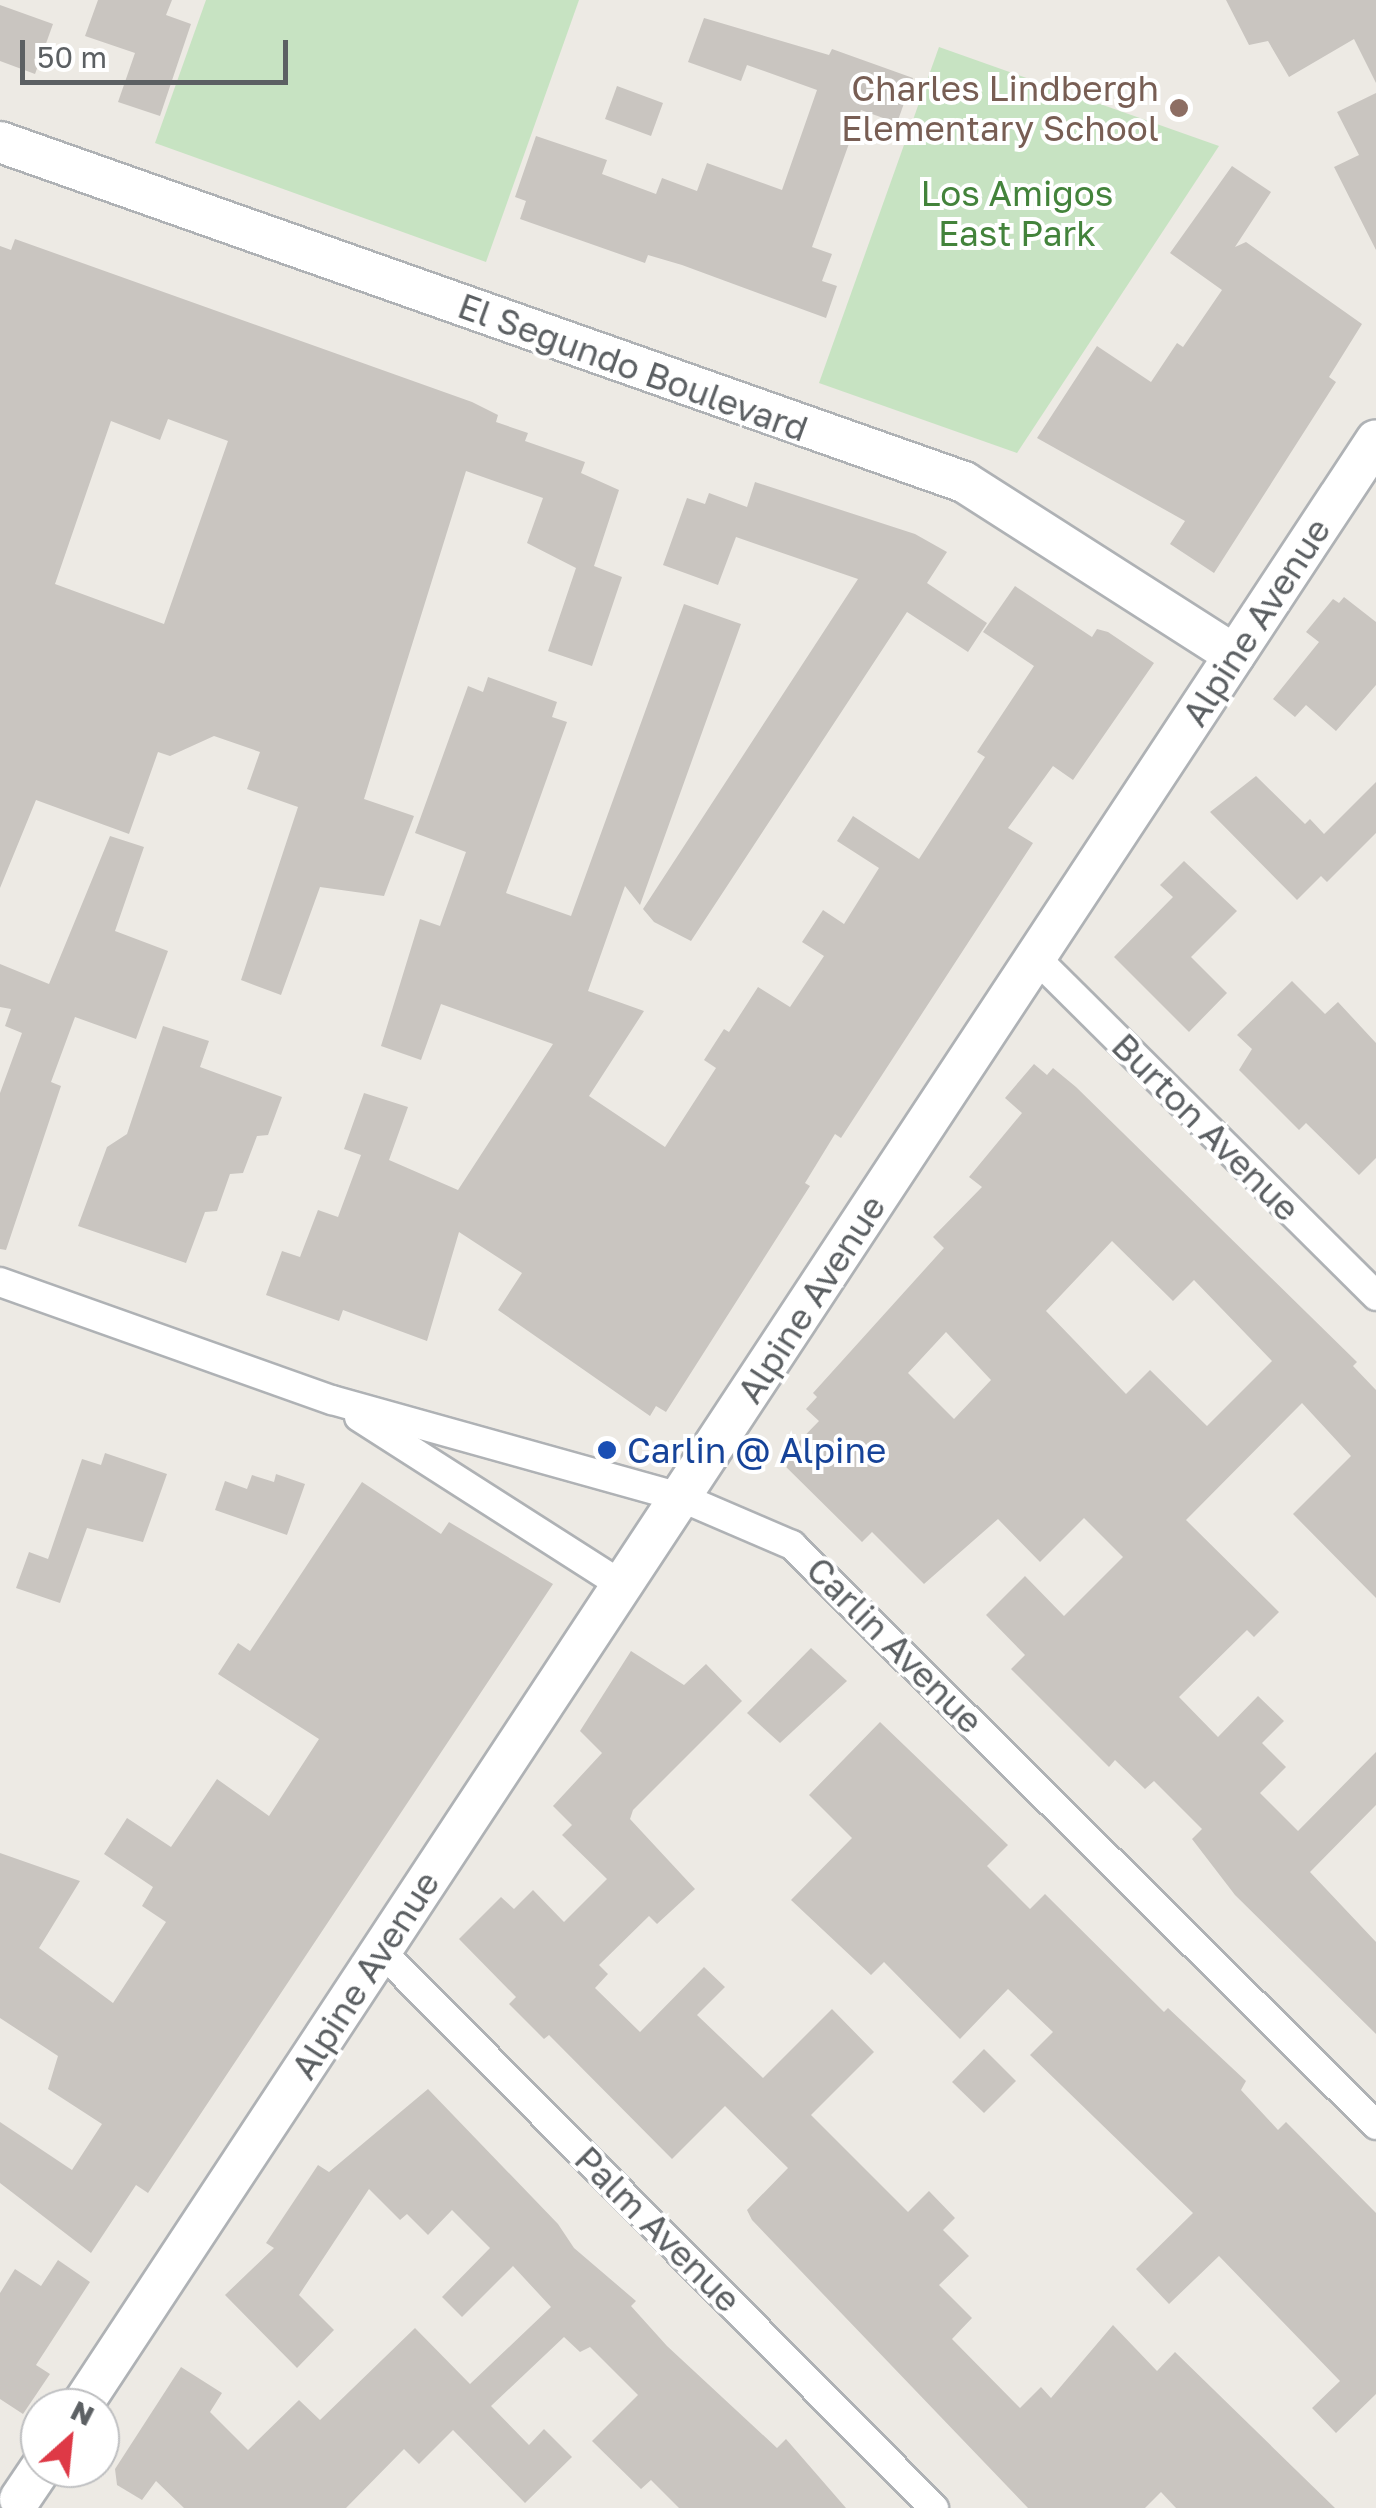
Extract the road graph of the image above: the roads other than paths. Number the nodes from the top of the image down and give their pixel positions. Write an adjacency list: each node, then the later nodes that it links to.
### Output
1 (0, 142): 3 (street, El Segundo Boulevard)
2 (1372, 456): 3 (street, Alpine Avenue)
3 (1234, 655): 4 (street, Alpine Avenue)
4 (1035, 957): 6 (street, Burton Avenue); 8 (street, Alpine Avenue)
5 (0, 1282): 7 (street, Carlin Avenue)
6 (1376, 1296)
7 (332, 1400): 8 (street, Carlin Avenue); 9 (street)
8 (680, 1496): 9 (street, Alpine Avenue); 11 (street, Carlin Avenue)
9 (622, 1586): 10 (street, Alpine Avenue)
10 (381, 1951): 12 (street, Alpine Avenue); 13 (street, Palm Avenue)
11 (1376, 2124)
12 (93, 2388)
13 (934, 2508)

